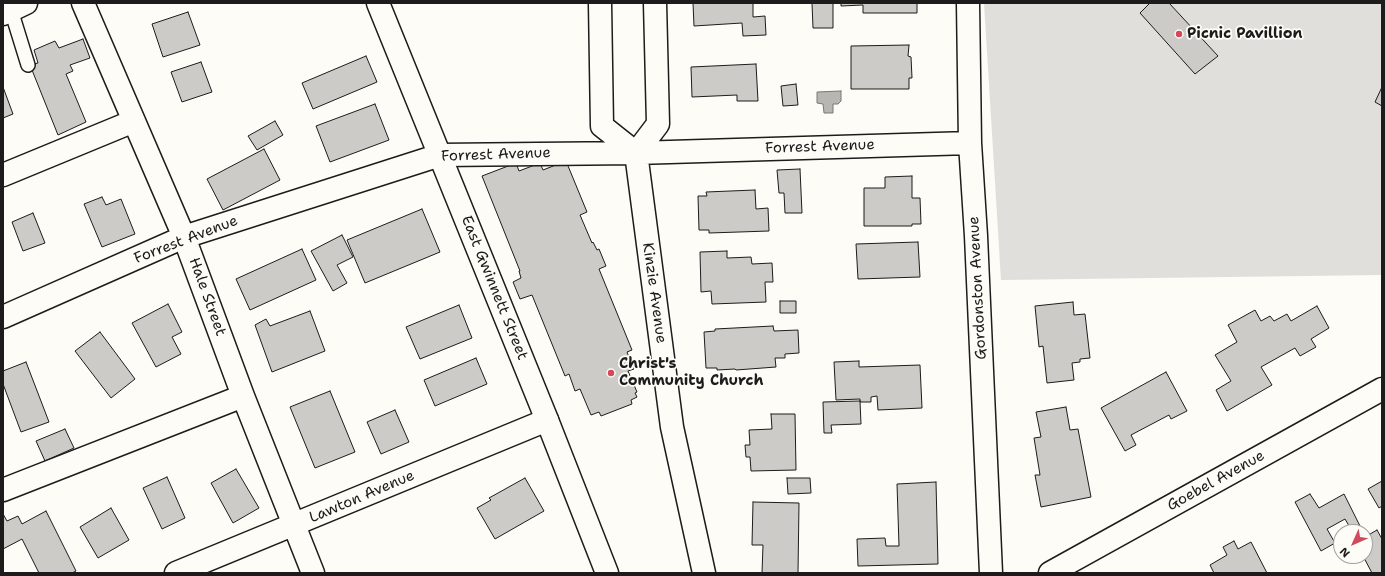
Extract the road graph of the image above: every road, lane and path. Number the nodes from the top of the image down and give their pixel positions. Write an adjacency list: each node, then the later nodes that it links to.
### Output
1 (83, 3): 8 (street, Hale Street)
2 (378, 3): 11 (street, East Gwinnett Street)
3 (600, 3): 10 (street)
4 (654, 3): 10 (street)
5 (968, 3): 9 (street, Gordonston Avenue)
6 (13, 9): 7 (lane)
7 (28, 65)
8 (134, 121): 12 (street); 13 (street, Hale Street)
9 (970, 143): 10 (street, Forrest Avenue); 24 (street, Gordonston Avenue)
10 (636, 153): 11 (street, Forrest Avenue); 23 (street, Kinzie Avenue)
11 (440, 155): 13 (street, Forrest Avenue); 17 (street, East Gwinnett Street)
12 (3, 175)
13 (184, 237): 14 (street, Forrest Avenue); 16 (street, Hale Street)
14 (3, 317)
15 (1382, 389): 25 (street, Goebel Avenue)
16 (243, 396): 18 (street); 19 (street, Hale Street)
17 (547, 420): 19 (street, Lawton Avenue); 22 (street, East Gwinnett Street)
18 (3, 490)
19 (294, 525): 20 (street, Lawton Avenue); 21 (street, Hale Street)
20 (176, 573)
21 (313, 573)
22 (607, 573)
23 (704, 573)
24 (991, 573)
25 (1050, 573)

